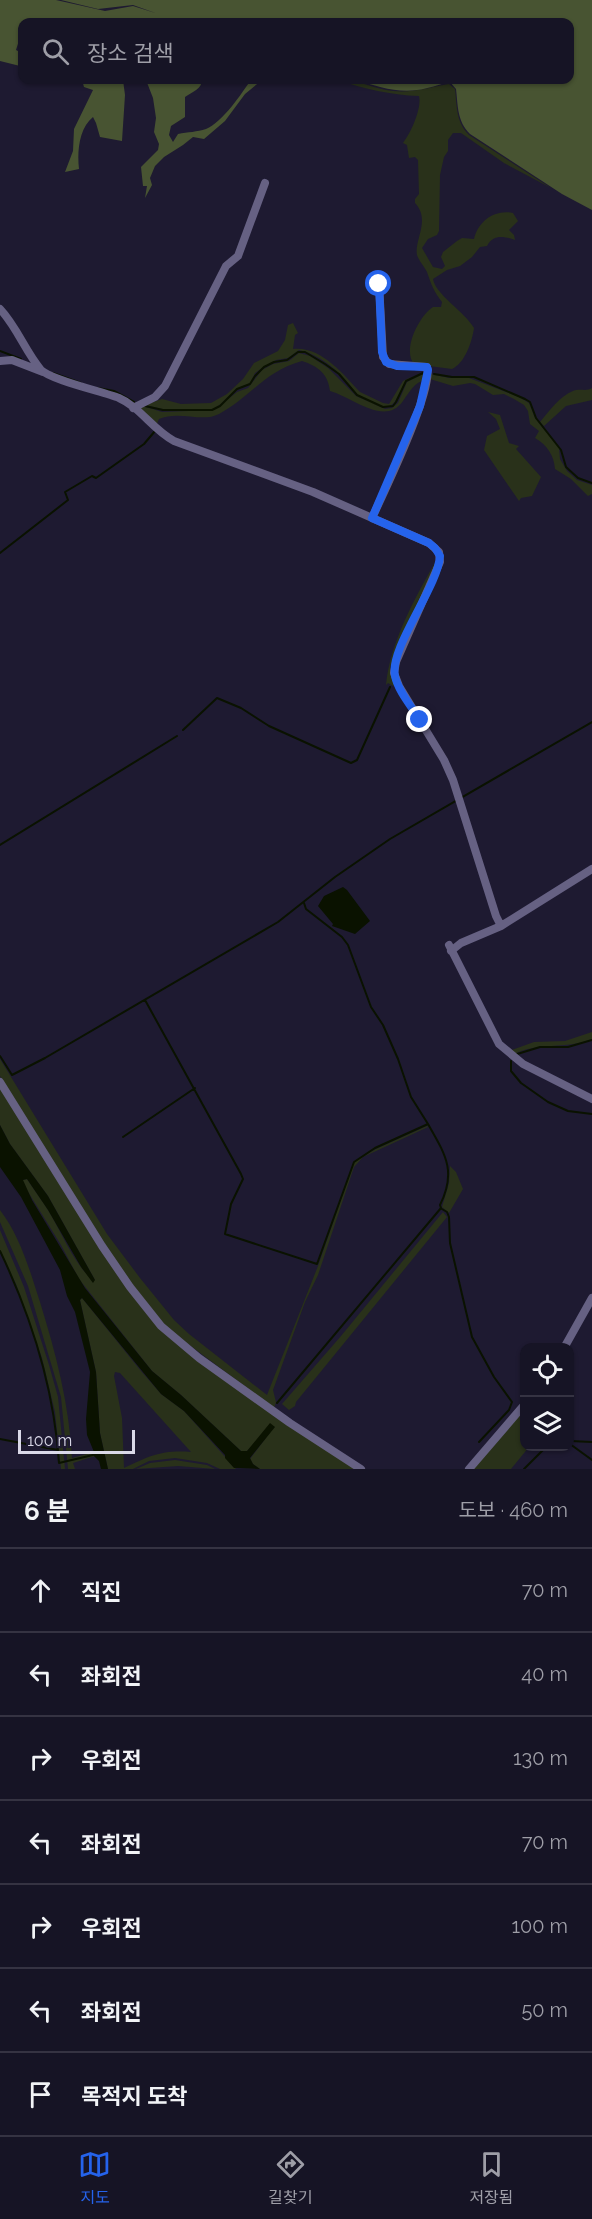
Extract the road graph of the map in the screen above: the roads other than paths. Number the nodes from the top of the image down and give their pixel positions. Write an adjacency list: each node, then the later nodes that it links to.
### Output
1 (265, 183): 6 (street)
2 (379, 284): 7 (street)
3 (0, 309): 5 (street)
4 (0, 360): 5 (street)
5 (43, 372): 6 (street)
6 (133, 408): 7 (street)
7 (372, 518): 9 (street)
8 (592, 868): 9 (street)
9 (501, 926): 11 (street)
10 (0, 1082): 15 (street)
11 (592, 1099)
12 (592, 1298): 13 (street)
13 (566, 1343)
14 (520, 1411): 16 (street)
15 (361, 1469)
16 (470, 1469)

